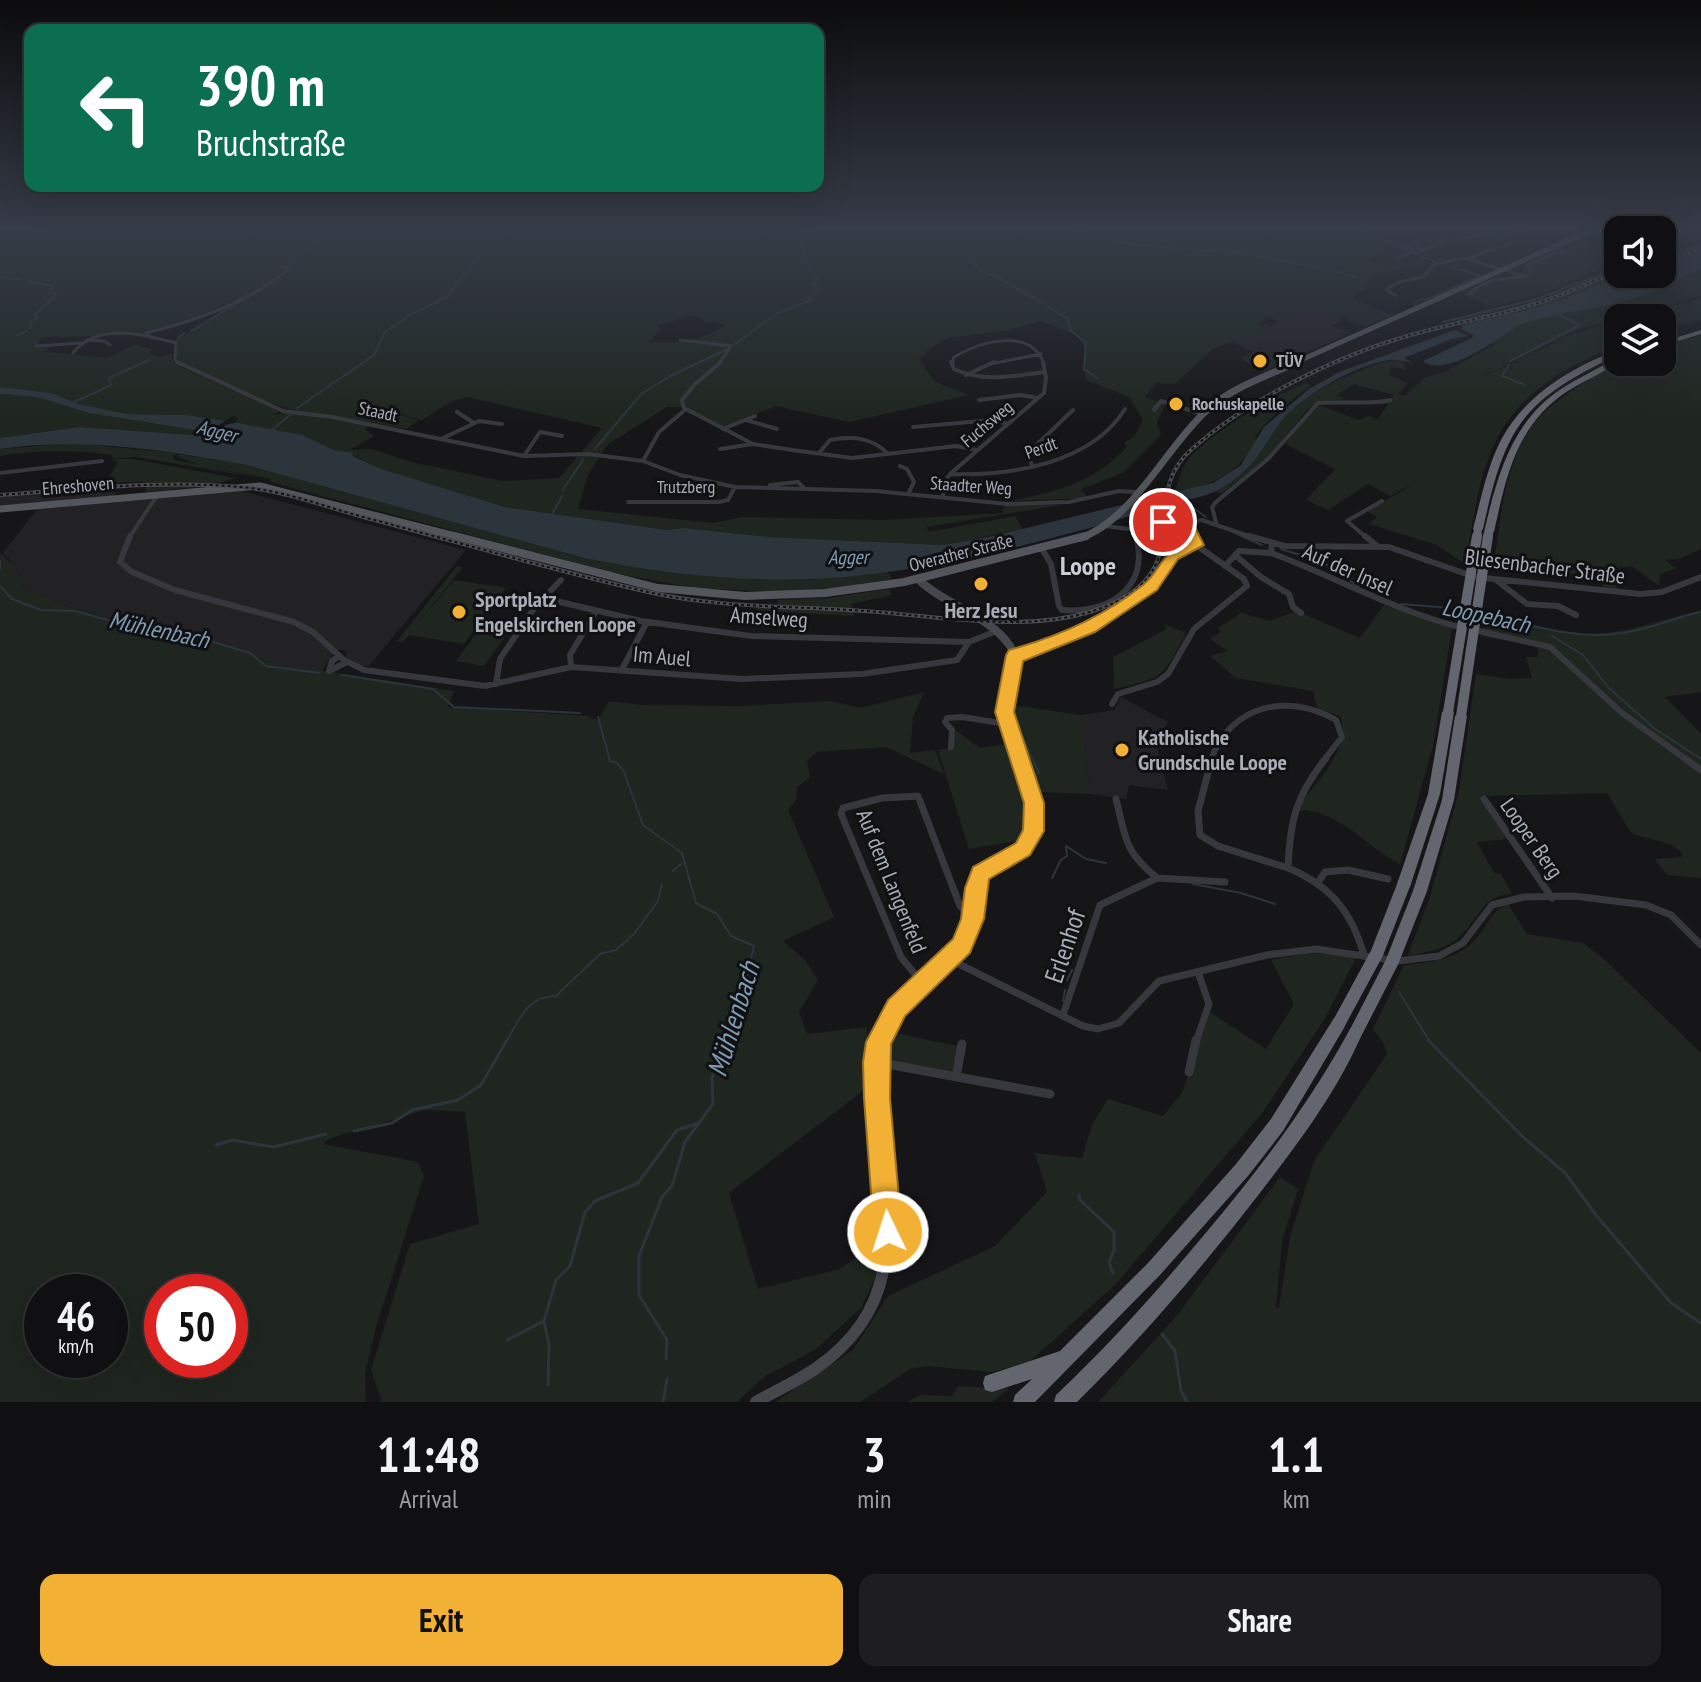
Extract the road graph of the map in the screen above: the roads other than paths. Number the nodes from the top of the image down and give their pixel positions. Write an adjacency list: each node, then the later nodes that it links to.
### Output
1 (251, 292): 7 (street)
2 (1391, 292): 4 (street)
3 (1451, 292): 27 (main road, Overather Straße)
4 (1396, 296)
5 (1701, 329): 6 (highway); 8 (highway)
6 (1676, 334)
7 (152, 338): 10 (street); 37 (street, Staadt)
8 (1676, 339)
9 (680, 340): 22 (street)
10 (83, 341): 11 (street); 12 (street); 13 (street)
11 (110, 345)
12 (36, 346)
13 (73, 353)
14 (1041, 354): 17 (street, Fuchsweg); 18 (street); 18 (street)
15 (1604, 358): 63 (highway)
16 (1604, 368): 63 (highway)
17 (1045, 372): 18 (street, Fuchsweg); 19 (street, Fuchsweg)
18 (966, 375)
19 (1038, 398): 20 (street); 32 (street, Fuchsweg)
20 (979, 400)
21 (1390, 400): 60 (street)
22 (686, 409): 34 (street); 46 (street)
23 (1125, 409): 48 (street, Perdt)
24 (1073, 410): 48 (street)
25 (1154, 410): 27 (street)
26 (457, 412): 30 (street)
27 (1202, 414): 54 (main road, Overather Straße)
28 (755, 416): 29 (street)
29 (746, 420): 34 (street); 35 (street)
30 (476, 422): 31 (street); 37 (street)
31 (502, 424)
32 (1008, 424): 33 (street); 40 (street, Fuchsweg)
33 (913, 427)
34 (723, 429): 38 (street)
35 (777, 429)
36 (562, 436): 43 (street)
37 (441, 439): 43 (street, Staadt)
38 (753, 444): 39 (street); 41 (street)
39 (720, 449)
40 (977, 450): 42 (street); 50 (street, Fuchsweg)
41 (819, 453): 42 (street); 42 (street)
42 (888, 454)
43 (524, 456): 44 (street, Staadt)
44 (605, 456): 46 (street, Staadter Weg)
45 (102, 461): 49 (street)
46 (643, 461): 51 (street, Staadter Weg)
47 (900, 466): 53 (street)
48 (1033, 467): 50 (street, Perdt)
49 (0, 473)
50 (950, 474): 55 (street, Fuchsweg)
51 (735, 487): 53 (street, Staadter Weg); 57 (street, Trutzberg)
52 (158, 494): 58 (main road, Ehreshoven); 73 (main road, Overather Straße); 83 (street, Im Auel)
53 (908, 494): 55 (street, Staadter Weg)
54 (1132, 495): 55 (street, Staadter Weg); 61 (main road, Overather Straße)
55 (943, 497)
56 (1382, 501): 66 (street)
57 (628, 502)
58 (0, 509)
59 (1184, 519): 60 (street, Bliesenbacher Straße); 62 (street, Bliesenbacher Straße); 65 (street)
60 (1216, 522): 64 (street, Bliesenbacher Straße)
61 (1107, 525): 62 (street, Bliesenbacher Straße); 67 (main road, Overather Straße)
62 (1132, 529): 67 (street)
63 (1483, 530): 112 (highway, bridge); 116 (highway, bridge)
64 (1272, 544): 66 (street, Bliesenbacher Straße); 68 (street, Auf der Insel)
65 (1196, 545): 70 (street); 82 (street)
66 (1376, 545): 74 (street, Bliesenbacher Straße)
67 (1042, 549): 73 (main road, Overather Straße)
68 (1271, 553): 69 (street); 91 (street, Auf der Insel)
69 (1235, 555): 70 (street); 77 (street)
70 (1225, 566): 88 (street)
71 (1701, 577): 74 (street, Bliesenbacher Straße)
72 (561, 580): 75 (street)
73 (919, 580): 80 (main road)
74 (1496, 580): 78 (street)
75 (543, 598): 76 (street, Amselweg); 87 (street)
76 (596, 611): 79 (street, Amselweg); 85 (street)
77 (1301, 613)
78 (1576, 615)
79 (647, 622): 81 (street, Amselweg); 86 (street)
80 (994, 632): 81 (street, Amselweg); 82 (main road)
81 (969, 642): 86 (street, Im Auel)
82 (1015, 655): 89 (main road)
83 (338, 657): 84 (street, Im Auel); 84 (street, Im Auel)
84 (345, 663): 87 (street, Im Auel)
85 (571, 667): 86 (street, Im Auel); 87 (street, Im Auel)
86 (621, 671)
87 (496, 684)
88 (1112, 704)
89 (1007, 724): 90 (street); 100 (main road)
90 (951, 747)
91 (1701, 770)
92 (1116, 799): 95 (street)
93 (1484, 799): 99 (street, Looper Berg)
94 (1288, 869): 94 (street); 97 (street)
95 (1157, 878): 98 (street, Erlenhof); 106 (street, Erlenhof)
96 (1388, 879): 97 (street)
97 (1319, 881): 102 (street)
98 (1225, 882)
99 (1552, 898): 101 (street); 102 (street)
100 (972, 919): 103 (main road); 105 (street, Auf dem Langenfeld)
101 (1701, 945)
102 (1364, 955): 104 (street)
103 (951, 960): 105 (main road); 106 (street)
104 (1198, 972): 106 (street); 109 (street)
105 (922, 983): 108 (main road)
106 (1063, 1015)
107 (962, 1044): 110 (street)
108 (876, 1062): 110 (street); 114 (main road)
109 (1189, 1072)
110 (956, 1077): 111 (street)
111 (1050, 1094)
112 (1064, 1358): 113 (highway); 115 (highway)
113 (992, 1383)
114 (756, 1402)
115 (1022, 1402)
116 (1063, 1402)

